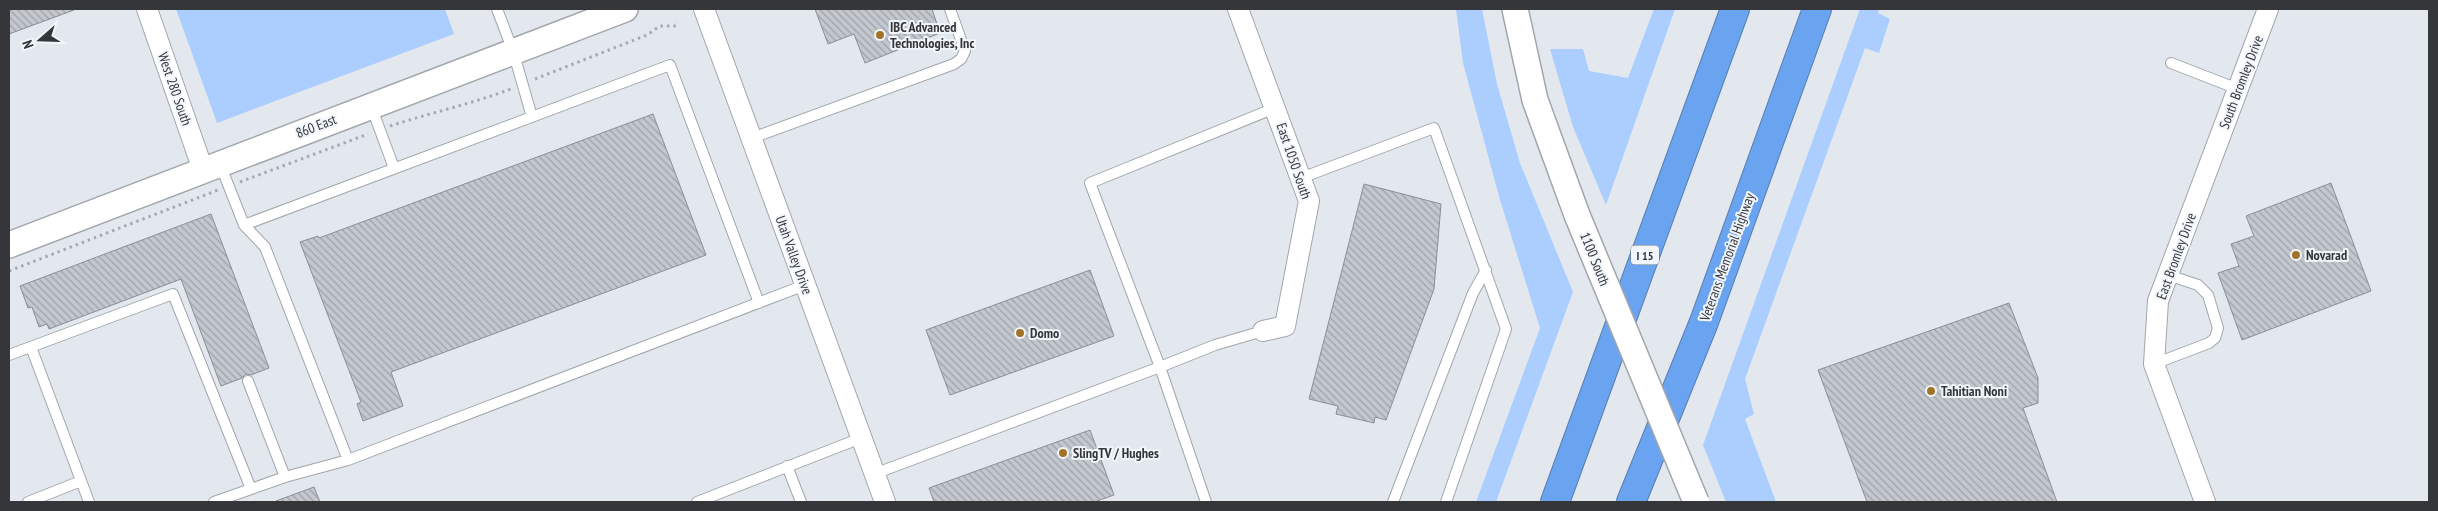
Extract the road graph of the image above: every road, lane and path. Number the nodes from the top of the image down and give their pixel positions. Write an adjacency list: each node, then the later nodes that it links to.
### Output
1 (147, 9): 24 (street, West 280 South)
2 (497, 9): 12 (lane)
3 (624, 9): 12 (street, 860 East)
4 (704, 9): 22 (street, Utah Valley Drive)
5 (950, 9): 22 (lane)
6 (1238, 9): 18 (street, East 1050 South)
7 (1516, 9): 60 (street, 1100 South, bridge)
8 (1734, 9): 58 (highway, I 15)
9 (1817, 9): 59 (highway, Veterans Memorial Highway)
10 (2268, 9): 15 (street, South Bromley Drive)
11 (677, 22): 14 (path)
12 (512, 51): 17 (street, 860 East); 19 (lane)
13 (2171, 63): 15 (lane)
14 (536, 78)
15 (2238, 89): 23 (street, South Bromley Drive)
16 (508, 90): 20 (path)
17 (371, 105): 24 (street, 860 East); 25 (lane)
18 (1275, 108): 27 (street, East 1050 South); 40 (lane)
19 (532, 117): 25 (lane); 35 (lane)
20 (398, 124)
21 (363, 136): 26 (path)
22 (752, 138): 34 (street, Utah Valley Drive)
23 (2213, 154): 33 (street, East Bromley Drive)
24 (211, 166): 29 (lane); 30 (street, 860 East)
25 (394, 168): 29 (lane)
26 (253, 178)
27 (1301, 178): 31 (lane); 36 (street, East 1050 South)
28 (212, 193): 32 (path)
29 (244, 224): 43 (lane)
30 (9, 245)
31 (1486, 270): 56 (lane); 57 (lane)
32 (9, 271)
33 (2168, 275): 39 (street, East Bromley Drive); 39 (lane)
34 (805, 285): 35 (lane); 42 (street, Utah Valley Drive)
35 (759, 303): 43 (lane)
36 (1263, 332): 40 (lane)
37 (31, 347): 38 (lane); 47 (lane); 48 (lane)
38 (9, 356)
39 (2154, 364): 61 (street, East Bromley Drive)
40 (1160, 366): 45 (lane); 55 (lane)
41 (248, 381): 46 (lane)
42 (861, 438): 44 (lane); 45 (street, Utah Valley Drive)
43 (348, 460): 46 (lane)
44 (787, 466): 52 (lane); 53 (lane)
45 (874, 474): 54 (street, Utah Valley Drive)
46 (285, 477): 48 (lane)
47 (82, 481): 49 (lane); 50 (lane)
48 (252, 489): 51 (lane)
49 (28, 502)
50 (89, 502)
51 (214, 502)
52 (697, 502)
53 (801, 502)
54 (885, 502)
55 (1206, 502)
56 (1393, 502)
57 (1446, 502)
58 (1555, 502)
59 (1631, 502)
60 (1696, 502)
61 (2205, 502)

